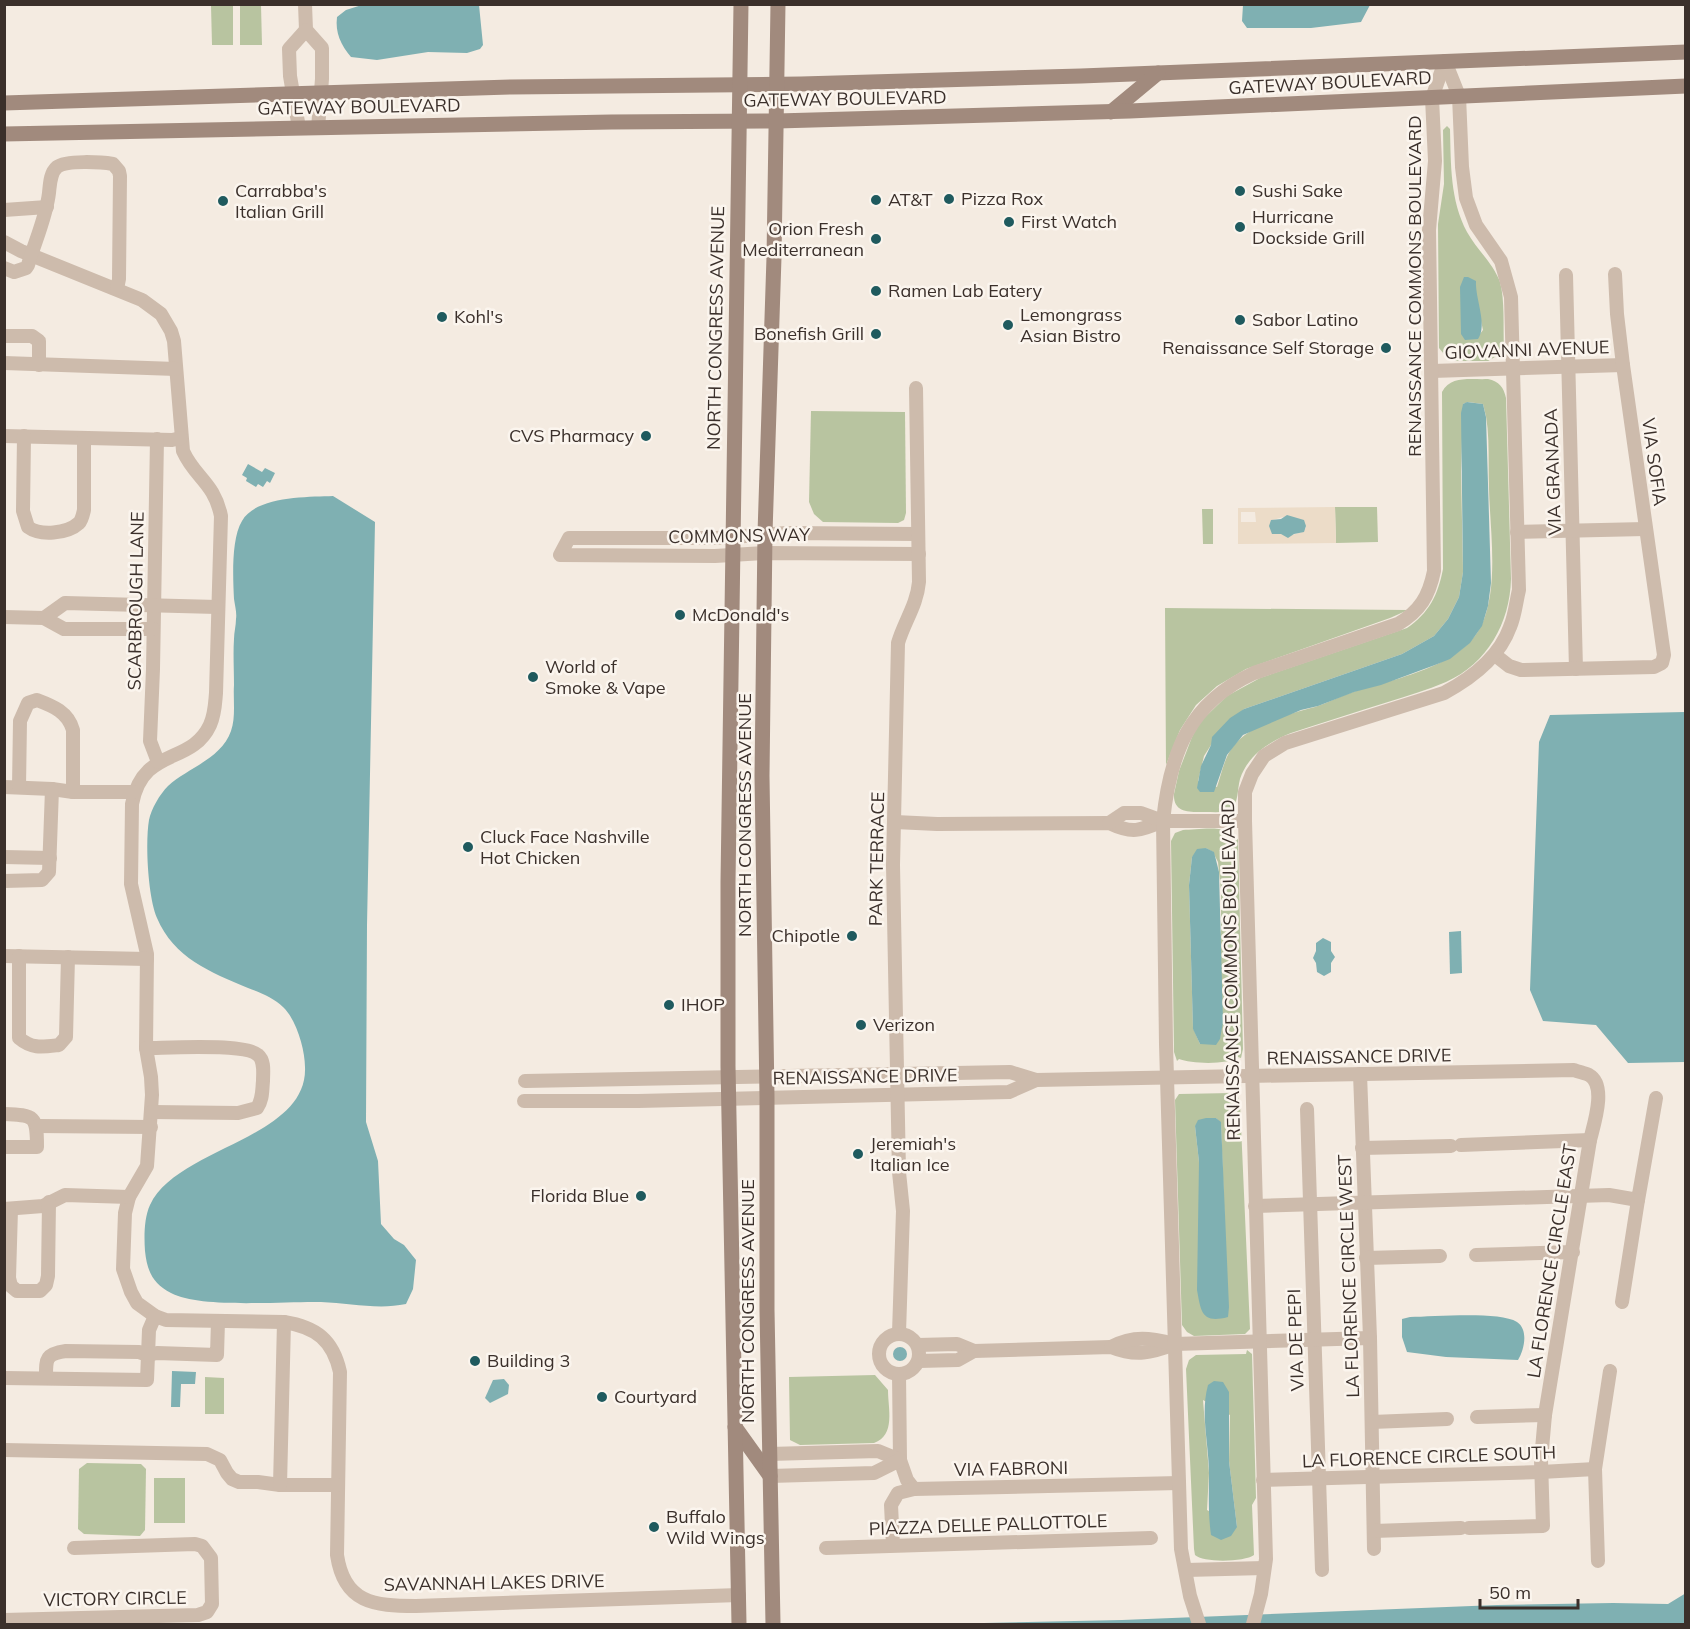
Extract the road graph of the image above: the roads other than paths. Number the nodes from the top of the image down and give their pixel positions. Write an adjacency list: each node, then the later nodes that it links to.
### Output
1 (305, 4): 4 (street)
2 (741, 4): 8 (main road, NORTH CONGRESS AVENUE)
3 (778, 4): 9 (main road, NORTH CONGRESS AVENUE)
4 (306, 30): 11 (street); 12 (street)
5 (1685, 52): 6 (main road, GATEWAY BOULEVARD)
6 (1445, 61): 7 (main road, GATEWAY BOULEVARD); 13 (street, RENAISSANCE COMMONS BOULEVARD); 14 (street, RENAISSANCE COMMONS BOULEVARD)
7 (1158, 73): 9 (main road, GATEWAY BOULEVARD); 16 (main road)
8 (740, 84): 9 (main road, GATEWAY BOULEVARD); 11 (main road, GATEWAY BOULEVARD); 17 (main road, NORTH CONGRESS AVENUE)
9 (777, 84): 18 (main road, NORTH CONGRESS AVENUE)
10 (1686, 86): 13 (main road, GATEWAY BOULEVARD)
11 (321, 93): 12 (main road, GATEWAY BOULEVARD); 20 (street)
12 (293, 94): 15 (main road, GATEWAY BOULEVARD); 19 (street)
13 (1459, 96): 14 (main road, GATEWAY BOULEVARD); 36 (street, RENAISSANCE COMMONS BOULEVARD)
14 (1432, 98): 16 (main road, GATEWAY BOULEVARD); 37 (street, RENAISSANCE COMMONS BOULEVARD)
15 (4, 103)
16 (1112, 112): 18 (main road, GATEWAY BOULEVARD)
17 (739, 122): 18 (main road, GATEWAY BOULEVARD); 20 (main road, GATEWAY BOULEVARD); 49 (main road, NORTH CONGRESS AVENUE)
18 (777, 122): 47 (main road, NORTH CONGRESS AVENUE)
19 (299, 128): 20 (main road, GATEWAY BOULEVARD); 21 (main road, GATEWAY BOULEVARD)
20 (318, 128)
21 (4, 135)
22 (47, 207): 23 (street); 25 (street); 29 (street)
23 (4, 210)
24 (4, 242): 25 (street)
25 (31, 255): 26 (street); 29 (street)
26 (4, 268)
27 (1615, 274): 33 (street, VIA SOFIA)
28 (1566, 275): 34 (street, VIA GRANADA)
29 (117, 289): 35 (street)
30 (4, 336): 32 (street)
31 (4, 363): 32 (street)
32 (39, 365): 35 (street)
33 (1623, 365): 34 (street, GIOVANNI AVENUE); 44 (street, VIA SOFIA)
34 (1569, 368): 36 (street, GIOVANNI AVENUE); 45 (street, VIA GRANADA)
35 (176, 369): 42 (street)
36 (1513, 370): 37 (street, GIOVANNI AVENUE); 46 (street, RENAISSANCE COMMONS BOULEVARD)
37 (1432, 371): 67 (street, RENAISSANCE COMMONS BOULEVARD)
38 (916, 388): 48 (street, PARK TERRACE)
39 (4, 436): 40 (street)
40 (24, 436): 41 (street); 41 (street)
41 (84, 438): 43 (street)
42 (181, 438): 43 (street); 54 (street)
43 (157, 439): 53 (street, SCARBROUGH LANE)
44 (1645, 529): 45 (street); 59 (street, VIA SOFIA)
45 (1573, 531): 46 (street); 59 (street, VIA GRANADA)
46 (1517, 532): 58 (street, RENAISSANCE COMMONS BOULEVARD)
47 (765, 533): 48 (street, COMMONS WAY); 49 (street, COMMONS WAY); 50 (main road, NORTH CONGRESS AVENUE)
48 (917, 534): 51 (street, PARK TERRACE)
49 (732, 537): 52 (main road, NORTH CONGRESS AVENUE); 52 (street, COMMONS WAY)
50 (765, 553): 51 (street, COMMONS WAY); 52 (street, COMMONS WAY); 80 (main road, NORTH CONGRESS AVENUE)
51 (919, 554): 68 (street, PARK TERRACE)
52 (732, 555): 82 (main road, NORTH CONGRESS AVENUE)
53 (154, 605): 54 (street); 56 (street); 57 (street, SCARBROUGH LANE)
54 (217, 607): 60 (street)
55 (4, 617): 56 (street)
56 (44, 618): 57 (street)
57 (153, 629): 60 (street, SCARBROUGH LANE)
58 (1495, 655): 59 (street); 66 (street, RENAISSANCE COMMONS BOULEVARD)
59 (1576, 669)
60 (158, 762): 65 (street)
61 (4, 787): 62 (street)
62 (19, 787): 63 (street); 64 (street)
63 (52, 789): 64 (street); 70 (street)
64 (73, 792): 65 (street)
65 (134, 792): 75 (street)
66 (1245, 820): 67 (street); 81 (street, RENAISSANCE COMMONS BOULEVARD)
67 (1163, 821): 68 (street); 83 (street, RENAISSANCE COMMONS BOULEVARD)
68 (895, 822): 78 (street, PARK TERRACE)
69 (4, 857): 70 (street)
70 (50, 858): 71 (street)
71 (4, 881)
72 (4, 956): 73 (street)
73 (19, 956): 74 (street); 74 (street)
74 (68, 957): 75 (street)
75 (147, 959): 76 (street)
76 (146, 1048): 94 (street); 94 (street)
77 (1574, 1070): 79 (street, RENAISSANCE DRIVE); 98 (street, LA FLORENCE CIRCLE EAST)
78 (898, 1074): 80 (street, RENAISSANCE DRIVE); 85 (street, RENAISSANCE DRIVE); 87 (street, PARK TERRACE)
79 (1360, 1074): 81 (street, RENAISSANCE DRIVE); 100 (street, LA FLORENCE CIRCLE WEST)
80 (767, 1076): 82 (street, RENAISSANCE DRIVE); 88 (main road, NORTH CONGRESS AVENUE)
81 (1251, 1077): 83 (street, RENAISSANCE DRIVE); 107 (street, RENAISSANCE COMMONS BOULEVARD)
82 (728, 1078): 84 (street, RENAISSANCE DRIVE); 90 (main road, NORTH CONGRESS AVENUE)
83 (1168, 1078): 85 (street, RENAISSANCE DRIVE); 121 (street, RENAISSANCE COMMONS BOULEVARD)
84 (638, 1080): 86 (street, RENAISSANCE DRIVE); 92 (street)
85 (1036, 1080): 87 (street, RENAISSANCE DRIVE)
86 (525, 1081)
87 (898, 1094): 88 (street, RENAISSANCE DRIVE); 117 (street, PARK TERRACE)
88 (767, 1097): 90 (street, RENAISSANCE DRIVE); 136 (main road, NORTH CONGRESS AVENUE)
89 (1656, 1098): 103 (street)
90 (729, 1099): 92 (street, RENAISSANCE DRIVE); 134 (main road, NORTH CONGRESS AVENUE)
91 (524, 1101): 92 (street, RENAISSANCE DRIVE)
92 (638, 1101)
93 (1307, 1109): 106 (street, VIA DE PEPI)
94 (152, 1112): 97 (street)
95 (4, 1114): 96 (street)
96 (37, 1126): 97 (street); 99 (street)
97 (151, 1127): 102 (street)
98 (1590, 1140): 100 (street); 101 (street, LA FLORENCE CIRCLE EAST)
99 (4, 1147)
100 (1362, 1148): 105 (street, LA FLORENCE CIRCLE WEST)
101 (1582, 1195): 103 (street); 105 (street); 109 (street, LA FLORENCE CIRCLE EAST)
102 (129, 1197): 104 (street); 114 (street)
103 (1638, 1200): 113 (street)
104 (49, 1202): 108 (street); 108 (street)
105 (1364, 1202): 106 (street); 112 (street, LA FLORENCE CIRCLE WEST)
106 (1310, 1204): 107 (street); 119 (street, VIA DE PEPI)
107 (1254, 1206): 120 (street, RENAISSANCE COMMONS BOULEVARD)
108 (8, 1209)
109 (1573, 1252): 110 (street); 130 (street, LA FLORENCE CIRCLE EAST)
110 (1476, 1254)
111 (1440, 1256): 112 (street)
112 (1366, 1258): 118 (street, LA FLORENCE CIRCLE WEST)
113 (1622, 1302)
114 (155, 1316): 115 (street, SAVANNAH LAKES DRIVE); 124 (street)
115 (218, 1321): 116 (street, SAVANNAH LAKES DRIVE); 124 (street)
116 (284, 1322): 145 (street); 146 (street, SAVANNAH LAKES DRIVE)
117 (899, 1333): 122 (street); 127 (street)
118 (1370, 1338): 119 (street); 133 (street, LA FLORENCE CIRCLE WEST)
119 (1314, 1340): 120 (street); 142 (street, VIA DE PEPI)
120 (1265, 1342): 121 (street); 143 (street, RENAISSANCE COMMONS BOULEVARD)
121 (1175, 1344): 123 (street); 144 (street, RENAISSANCE COMMONS BOULEVARD)
122 (918, 1345): 123 (street); 125 (street)
123 (974, 1351): 125 (street)
124 (148, 1355): 129 (street); 129 (street)
125 (919, 1361): 127 (street)
126 (1610, 1371): 138 (street)
127 (899, 1374): 137 (street)
128 (4, 1378): 129 (street)
129 (46, 1378)
130 (1545, 1415): 131 (street); 139 (street, LA FLORENCE CIRCLE EAST)
131 (1477, 1418)
132 (1447, 1419): 133 (street)
133 (1372, 1422): 141 (street, LA FLORENCE CIRCLE WEST)
134 (735, 1427): 140 (main road); 158 (main road, NORTH CONGRESS AVENUE)
135 (4, 1450): 145 (street)
136 (769, 1454): 137 (street); 140 (main road, NORTH CONGRESS AVENUE)
137 (900, 1460): 140 (street); 147 (street)
138 (1595, 1468): 139 (street, LA FLORENCE CIRCLE SOUTH); 154 (street)
139 (1541, 1472): 141 (street, LA FLORENCE CIRCLE SOUTH); 148 (street, LA FLORENCE CIRCLE EAST)
140 (770, 1476): 161 (main road, NORTH CONGRESS AVENUE)
141 (1373, 1476): 142 (street, LA FLORENCE CIRCLE SOUTH); 148 (street, LA FLORENCE CIRCLE WEST)
142 (1318, 1478): 143 (street, LA FLORENCE CIRCLE SOUTH); 157 (street, VIA DE PEPI)
143 (1263, 1480): 155 (street, RENAISSANCE COMMONS BOULEVARD)
144 (1179, 1483): 147 (street, VIA FABRONI); 156 (street, RENAISSANCE COMMONS BOULEVARD)
145 (280, 1485): 146 (street)
146 (338, 1485): 158 (street, SAVANNAH LAKES DRIVE)
147 (914, 1489): 150 (street)
148 (1374, 1531): 153 (street, LA FLORENCE CIRCLE WEST)
149 (1151, 1538): 150 (street, PIAZZA DELLE PALLOTTOLE)
150 (893, 1545): 152 (street, PIAZZA DELLE PALLOTTOLE)
151 (74, 1548): 159 (street, VICTORY CIRCLE)
152 (826, 1548)
153 (1374, 1549)
154 (1598, 1561)
155 (1264, 1568): 156 (street); 163 (street, RENAISSANCE COMMONS BOULEVARD)
156 (1186, 1570): 162 (street, RENAISSANCE COMMONS BOULEVARD)
157 (1322, 1570)
158 (738, 1595): 160 (main road, NORTH CONGRESS AVENUE)
159 (4, 1620)
160 (739, 1624)
161 (773, 1624)
162 (1199, 1624)
163 (1253, 1624)

